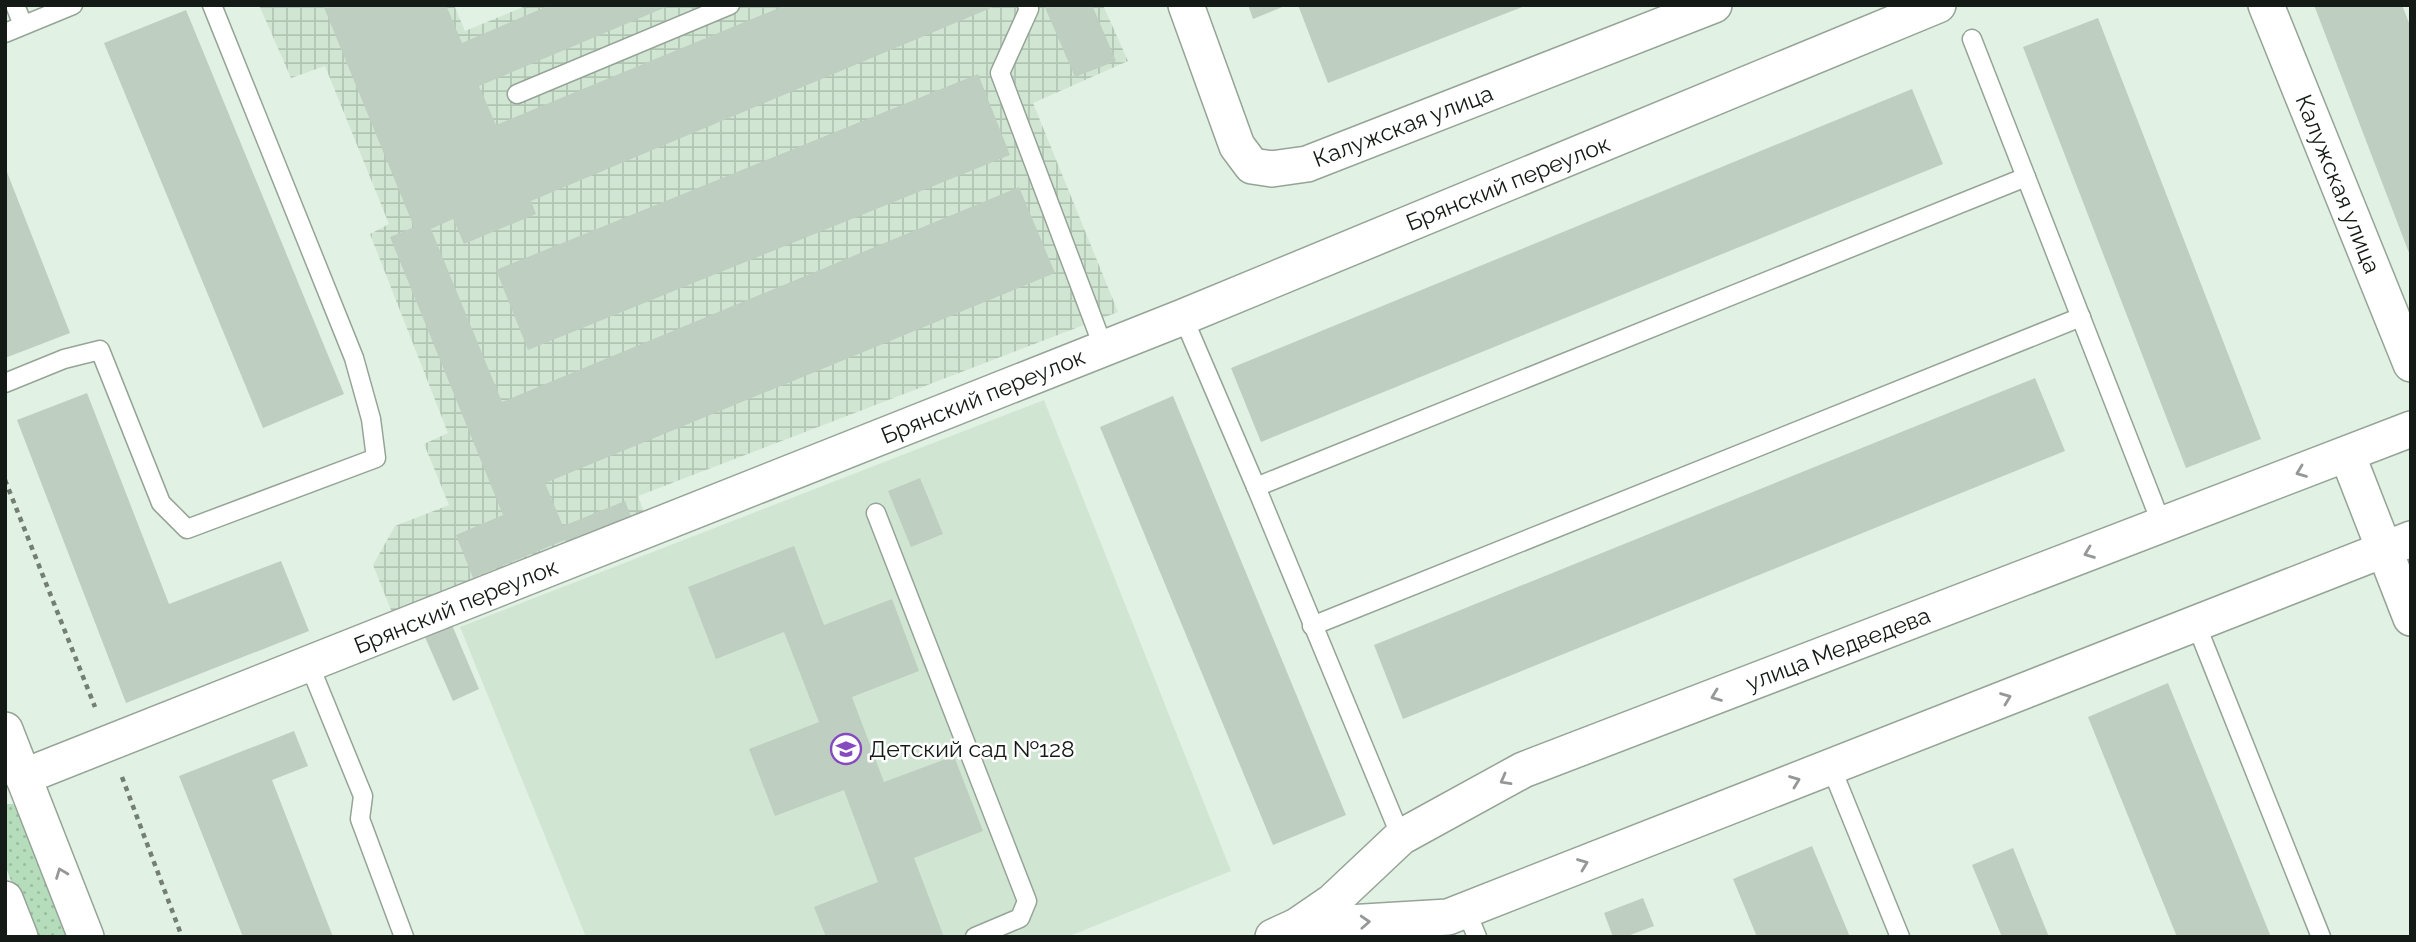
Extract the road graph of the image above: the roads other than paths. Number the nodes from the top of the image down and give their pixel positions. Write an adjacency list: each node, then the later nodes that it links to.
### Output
1 (15, 5): 10 (lane)
2 (73, 5): 10 (lane)
3 (212, 5): 19 (lane)
4 (730, 5): 13 (lane)
5 (1027, 5): 17 (lane)
6 (1186, 5): 7 (street, Калужская улица)
7 (1714, 5)
8 (1938, 5): 15 (street, Брянский переулок)
9 (2266, 5): 18 (street, Калужская улица)
10 (23, 25): 11 (lane)
11 (5, 33)
12 (1972, 39): 14 (lane)
13 (517, 94)
14 (2026, 177): 16 (lane); 22 (lane)
15 (1183, 317): 17 (street, Брянский переулок); 22 (lane)
16 (2081, 317): 24 (lane); 28 (lane)
17 (1104, 349): 29 (street, Брянский переулок)
18 (2411, 364)
19 (5, 383)
20 (2411, 429): 21 (street, улица Медведева)
21 (2347, 454): 24 (street, улица Медведева, one-way to 24); 25 (street)
22 (1256, 487): 28 (lane)
23 (876, 513): 40 (lane)
24 (2162, 525): 33 (street, улица Медведева, one-way to 33)
25 (2398, 545): 26 (street); 27 (street, улица Медведева)
26 (2411, 618)
27 (2196, 624): 31 (street, улица Медведева, one-way to 27); 42 (lane)
28 (1311, 626): 33 (lane)
29 (309, 664): 32 (street, Брянский переулок); 39 (lane)
30 (5, 730): 32 (street)
31 (1830, 767): 35 (street, улица Медведева, one-way to 31); 41 (lane)
32 (23, 777): 38 (street, one-way to 32)
33 (1401, 837): 36 (street, улица Медведева)
34 (5, 900): 37 (street)
35 (1472, 923): 36 (street, улица Медведева, one-way to 35)
36 (1285, 932)
37 (20, 937)
38 (86, 937)
39 (404, 937)
40 (975, 937)
41 (1900, 937)
42 (2321, 937)

